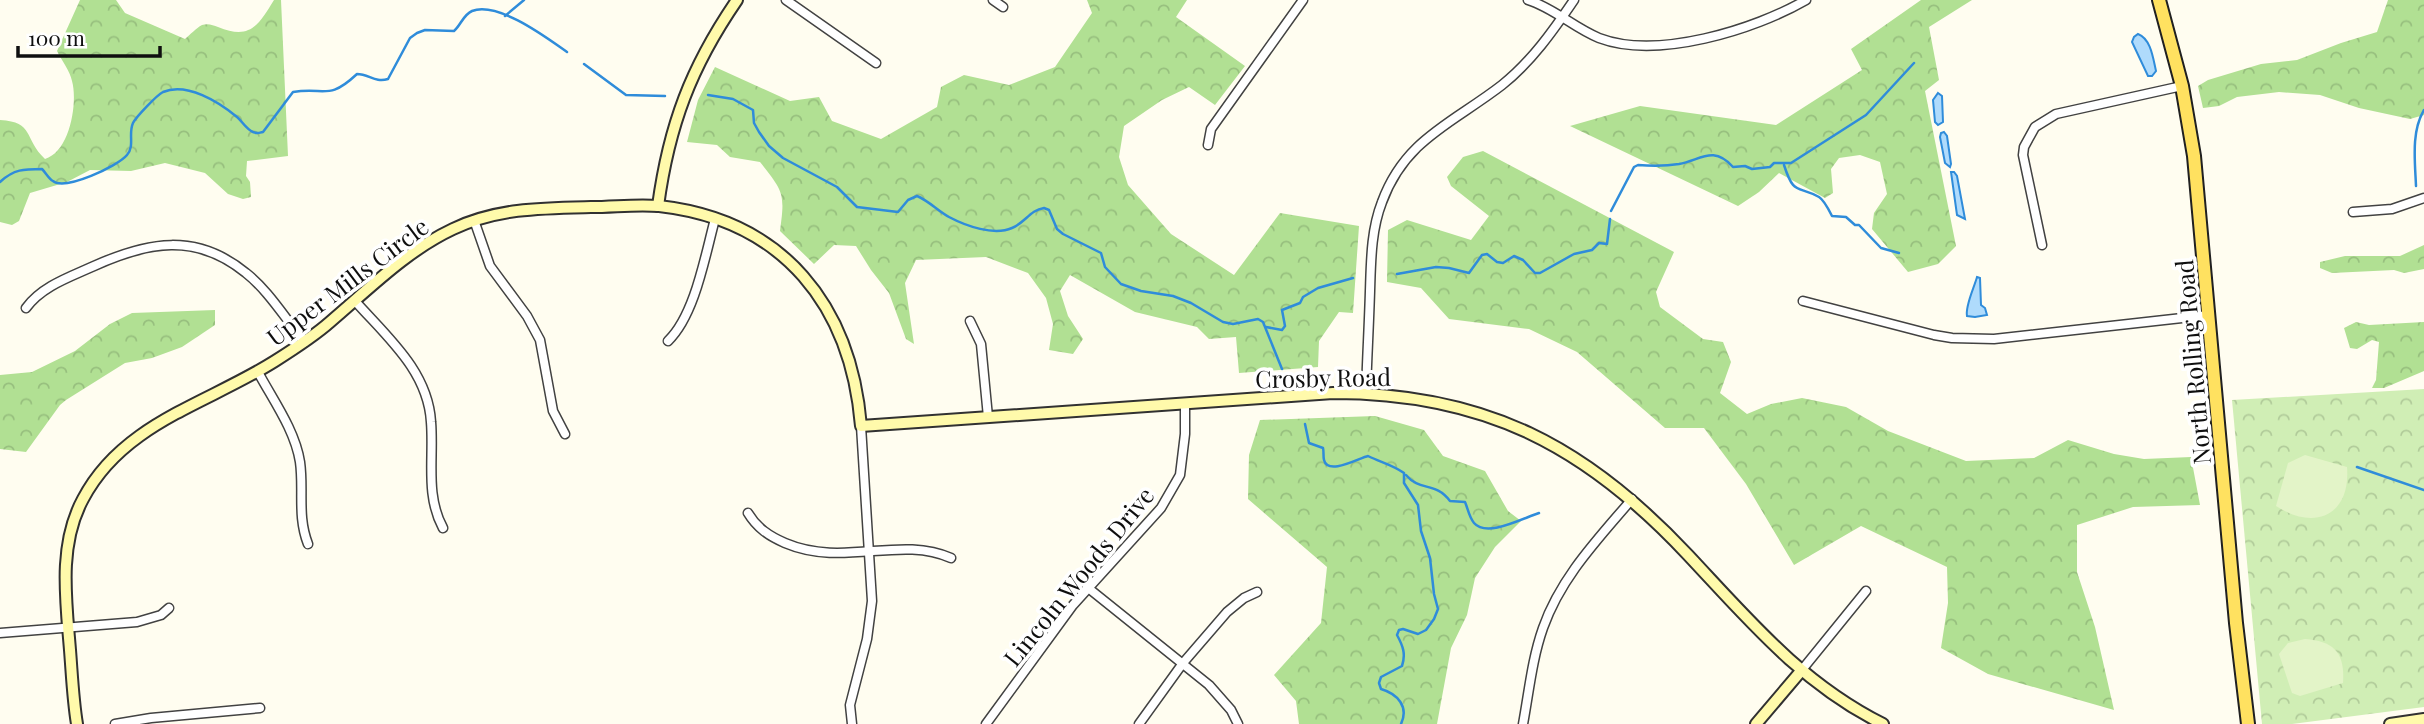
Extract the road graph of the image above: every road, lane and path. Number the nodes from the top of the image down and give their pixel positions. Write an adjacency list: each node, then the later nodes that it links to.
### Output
1 (737, 0): 15 (street)
2 (786, 0): 11 (street)
3 (993, 0): 9 (street)
4 (1303, 0): 13 (street)
5 (1528, 0): 10 (street)
6 (1574, 0): 10 (street)
7 (1806, 0): 10 (street)
8 (2159, 0): 12 (main road, North Rolling Road)
9 (1003, 7)
10 (1562, 18): 28 (street)
11 (876, 64)
12 (2182, 86): 19 (street); 23 (main road, North Rolling Road)
13 (1208, 145)
14 (2424, 198): 16 (street)
15 (658, 206): 17 (street, Upper Mills Circle); 18 (street, Upper Mills Circle)
16 (2353, 212)
17 (715, 219): 25 (street); 31 (street, Upper Mills Circle)
18 (474, 220): 20 (street, Upper Mills Circle); 32 (street)
19 (2042, 245)
20 (355, 301): 26 (street, Upper Mills Circle); 35 (street)
21 (1804, 301): 23 (street)
22 (26, 308): 26 (street)
23 (2209, 315): 58 (main road, North Rolling Road)
24 (970, 321): 30 (street)
25 (668, 341)
26 (305, 342): 27 (street, Upper Mills Circle)
27 (258, 372): 36 (street); 43 (street, Upper Mills Circle)
28 (1366, 393): 29 (street, Crosby Road); 33 (street, Crosby Road)
29 (1185, 403): 30 (street, Crosby Road); 39 (street, Lincoln Woods Drive)
30 (988, 417): 31 (street, Crosby Road)
31 (861, 426): 37 (street, Upper Mills Circle)
32 (565, 434)
33 (1632, 499): 46 (street, Crosby Road); 55 (street)
34 (748, 513): 37 (street)
35 (443, 528)
36 (308, 544)
37 (869, 553): 38 (street); 51 (street, Upper Mills Circle)
38 (951, 558)
39 (1087, 587): 45 (street); 52 (street, Lincoln Woods Drive)
40 (1866, 591): 46 (street)
41 (1257, 592): 45 (street)
42 (169, 608): 43 (street)
43 (68, 628): 44 (street); 49 (street, Upper Mills Circle)
44 (0, 633)
45 (1184, 663): 53 (street); 54 (street)
46 (1801, 671): 56 (street); 57 (street, Crosby Road)
47 (260, 708): 50 (street)
48 (2424, 719): 59 (street)
49 (77, 724)
50 (115, 724)
51 (852, 724)
52 (986, 724)
53 (1139, 724)
54 (1238, 724)
55 (1523, 724)
56 (1756, 724)
57 (1883, 724)
58 (2248, 724)
59 (2390, 724)

